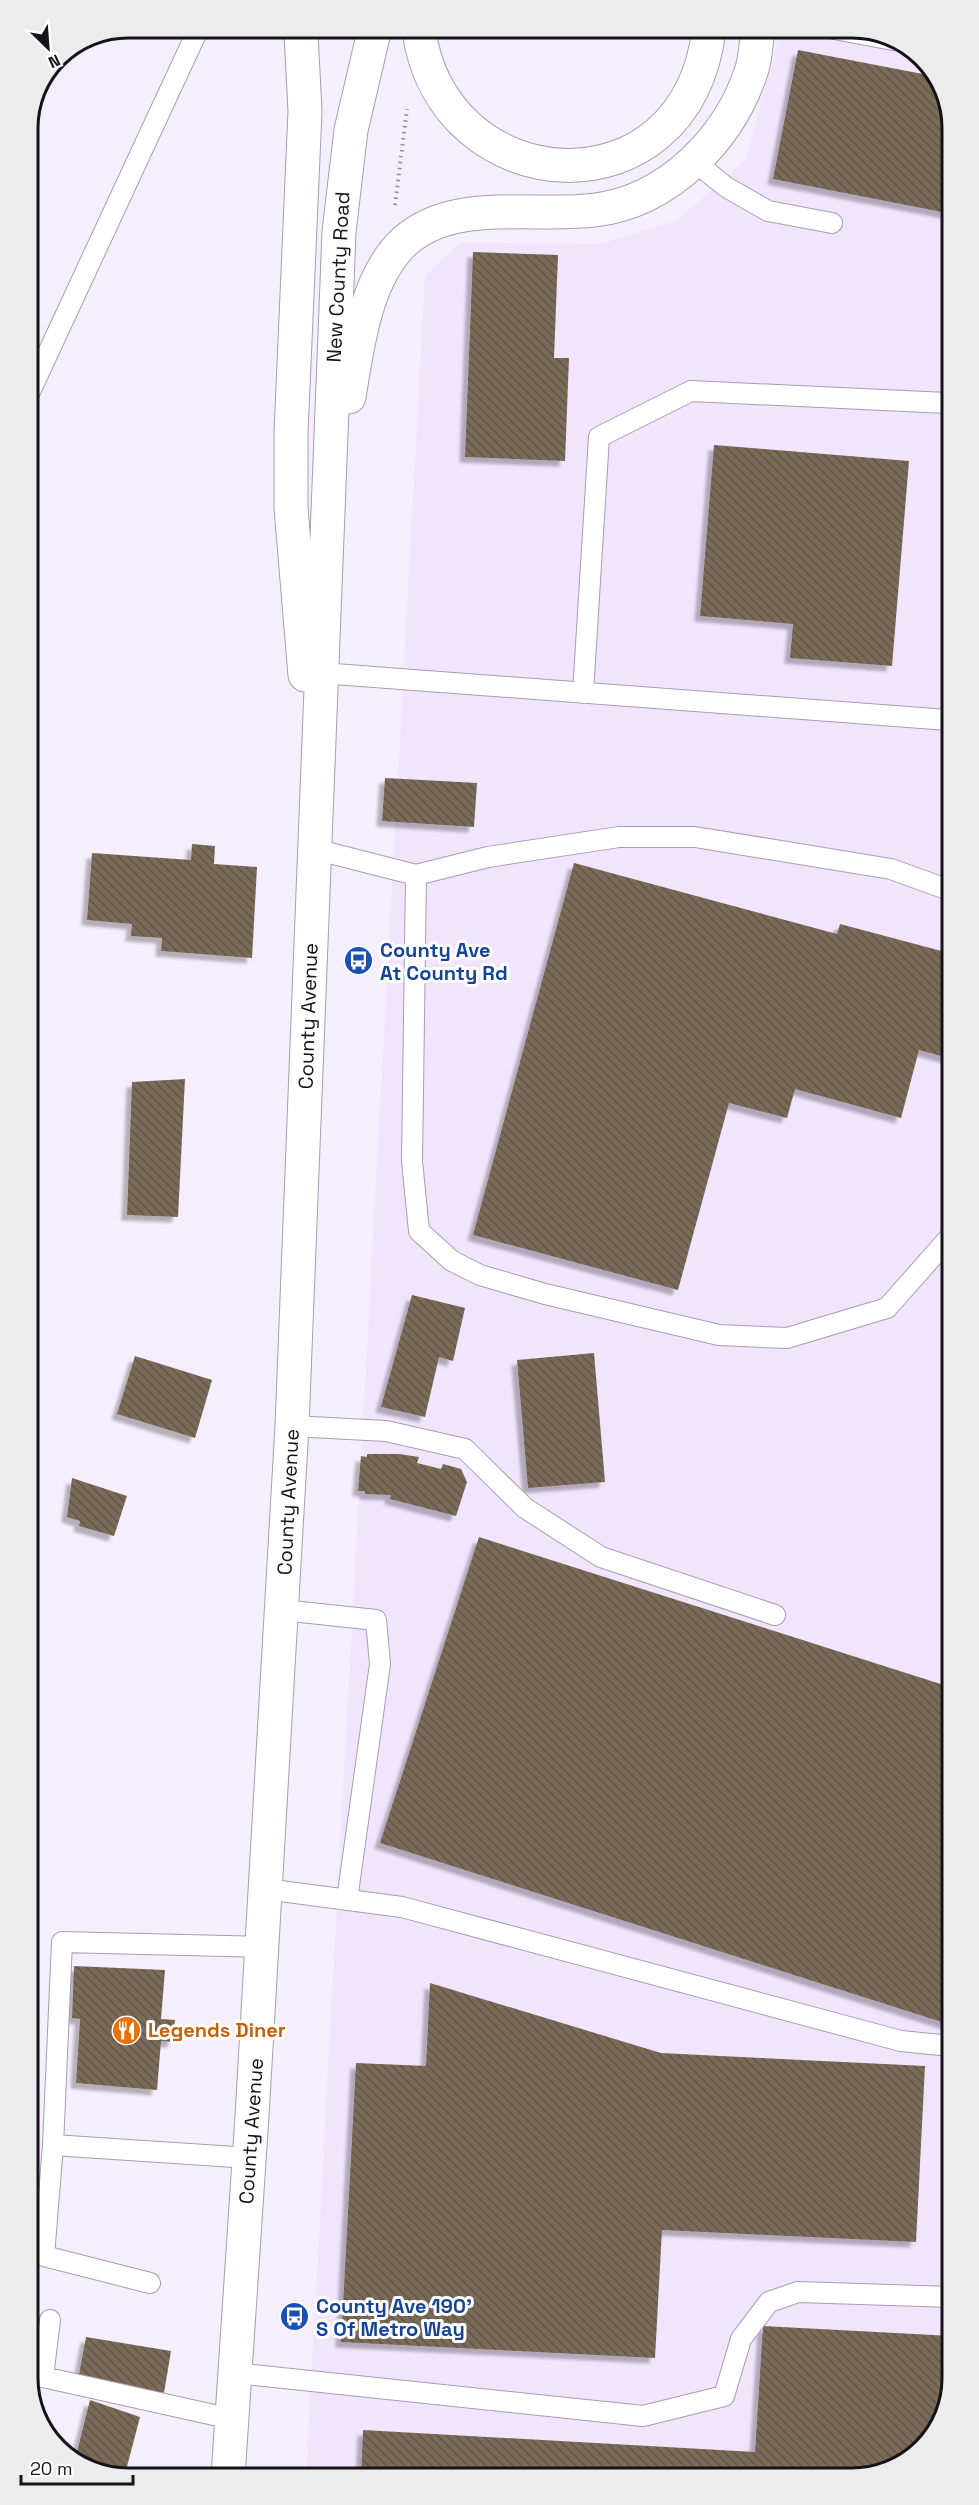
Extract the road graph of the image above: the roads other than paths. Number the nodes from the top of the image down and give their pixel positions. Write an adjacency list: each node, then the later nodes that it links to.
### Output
1 (194, 38): 9 (lane)
2 (301, 38): 15 (main road)
3 (373, 38): 11 (main road, New County Road)
4 (420, 38): 5 (main road)
5 (707, 38)
6 (757, 38): 7 (main road)
7 (693, 161): 8 (lane); 11 (main road)
8 (832, 223)
9 (38, 374)
10 (942, 403): 13 (lane)
11 (328, 526): 12 (main road, County Avenue)
12 (321, 673): 13 (lane); 15 (main road, County Avenue)
13 (583, 693): 14 (lane)
14 (942, 720)
15 (318, 778): 16 (main road, County Avenue)
16 (315, 849): 17 (lane); 20 (main road, County Avenue)
17 (416, 875): 18 (lane); 19 (lane)
18 (942, 887)
19 (942, 1246)
20 (292, 1426): 21 (main road, County Avenue); 22 (lane)
21 (282, 1610): 23 (main road, County Avenue); 24 (lane)
22 (775, 1615)
23 (265, 1890): 24 (lane); 25 (main road, County Avenue)
24 (346, 1900): 26 (lane)
25 (262, 1947): 27 (lane); 28 (main road, County Avenue)
26 (942, 2045)
27 (53, 2145): 28 (lane); 29 (lane)
28 (250, 2158): 32 (main road, County Avenue)
29 (150, 2283)
30 (942, 2297): 32 (lane)
31 (50, 2320): 33 (lane)
32 (235, 2373): 33 (main road, County Avenue)
33 (232, 2419): 34 (main road, County Avenue)
34 (229, 2467)

